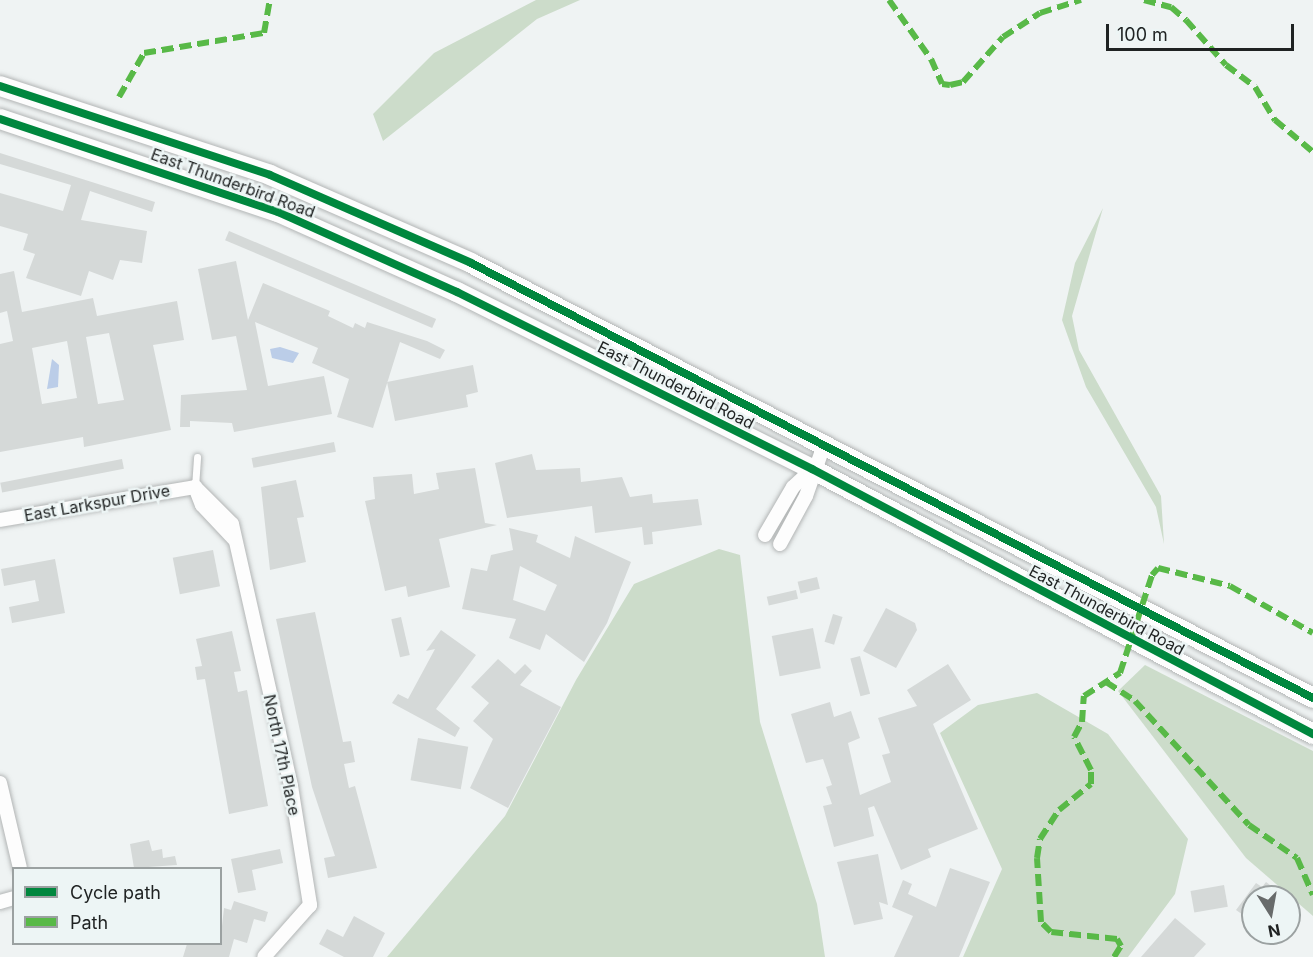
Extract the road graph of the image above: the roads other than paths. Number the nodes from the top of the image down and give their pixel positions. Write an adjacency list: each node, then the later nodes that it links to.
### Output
1 (0, 86): 3 (main road, East Thunderbird Road)
2 (0, 119): 5 (main road, East Thunderbird Road)
3 (825, 442): 5 (street); 10 (main road, East Thunderbird Road)
4 (197, 457): 6 (lane)
5 (812, 469): 8 (street); 9 (street); 11 (main road, East Thunderbird Road)
6 (195, 487): 7 (street, East Larkspur Drive); 14 (street, North 17th Place)
7 (0, 520)
8 (765, 535)
9 (780, 544)
10 (1313, 698)
11 (1313, 734)
12 (0, 783): 13 (street)
13 (20, 867)
14 (264, 957)

